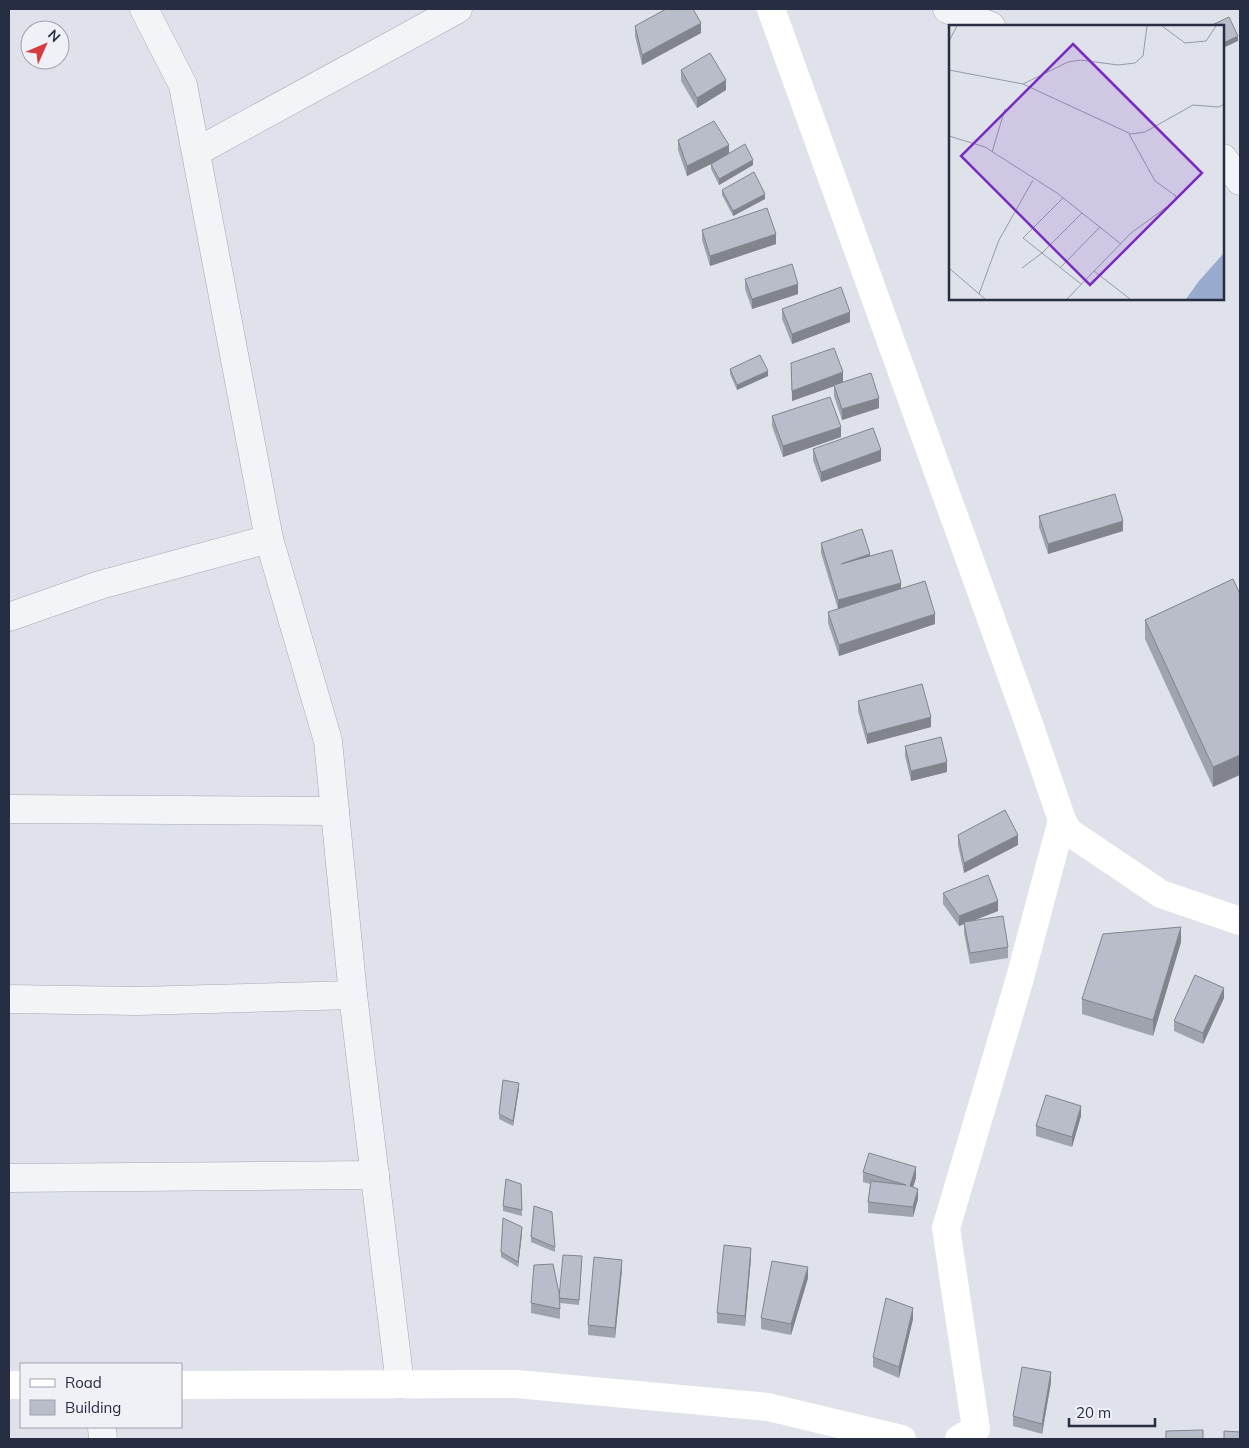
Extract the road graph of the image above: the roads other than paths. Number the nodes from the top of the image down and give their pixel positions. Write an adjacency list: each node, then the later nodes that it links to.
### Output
1 (144, 9): 6 (street)
2 (458, 9): 6 (street)
3 (771, 9): 13 (street)
4 (947, 9): 5 (street)
5 (988, 25)
6 (196, 152): 9 (street)
7 (1224, 159): 8 (street)
8 (1240, 181)
9 (269, 539): 10 (street); 12 (street)
10 (9, 617)
11 (9, 809): 12 (street)
12 (335, 811): 15 (street)
13 (1062, 820): 14 (street); 22 (street)
14 (1240, 921)
15 (353, 995): 16 (street); 17 (street)
16 (9, 999)
17 (374, 1175): 18 (street); 19 (street)
18 (9, 1178)
19 (400, 1384): 20 (street); 21 (street)
20 (182, 1385)
21 (902, 1439)
22 (959, 1439)

